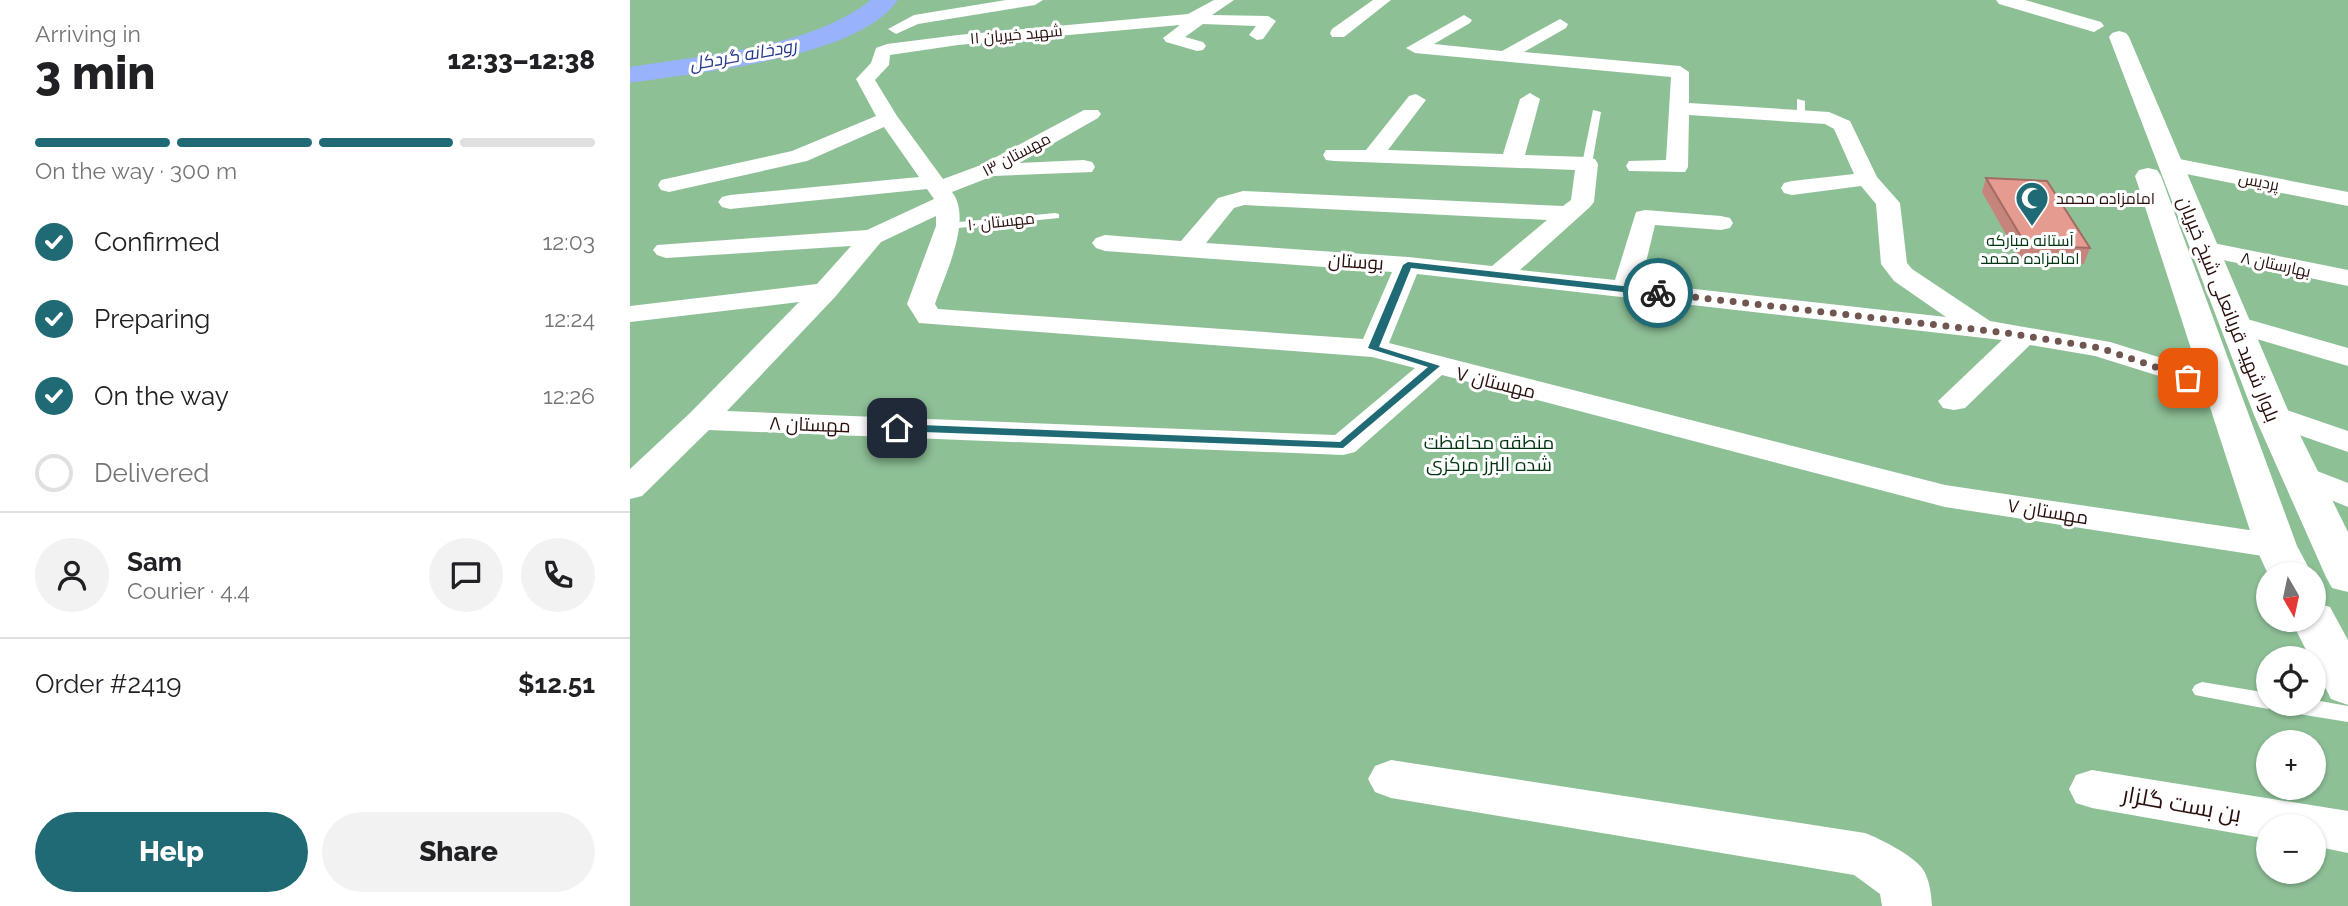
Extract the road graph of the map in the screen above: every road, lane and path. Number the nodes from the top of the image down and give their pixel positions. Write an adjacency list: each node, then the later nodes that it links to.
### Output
1 (1226, 0): 5 (street, شهید خیریان ۱۱)
2 (1383, 0): 9 (street)
3 (2005, 0): 13 (street, بلوار شهید قربانعلی شیخ خیریان)
4 (1024, 1): 8 (street)
5 (1196, 19): 10 (street); 11 (street); 19 (street, شهید خیریان ۱۱)
6 (1464, 20): 12 (street)
7 (1560, 24): 12 (street)
8 (895, 29)
9 (1338, 33)
10 (1257, 35)
11 (1197, 46)
12 (1505, 56): 16 (street)
13 (2123, 76): 24 (street, بلوار شهید قربانعلی شیخ خیریان); 39 (street)
14 (1530, 99): 22 (street)
15 (1416, 100): 21 (street)
16 (1678, 108): 25 (street); 28 (street)
17 (1596, 113): 23 (lane)
18 (1091, 114): 27 (street, مهستان ۱۳)
19 (888, 118): 29 (street); 32 (street)
20 (1334, 155): 21 (street)
21 (1371, 157): 22 (street)
22 (1512, 161): 23 (street)
23 (1587, 163): 34 (street)
24 (2169, 164): 31 (street, پردیس); 41 (street, بلوار شهید قربانعلی شیخ خیریان)
25 (1637, 166)
26 (1084, 167): 27 (street)
27 (989, 170): 32 (street, مهستان ۱۳)
28 (1867, 179): 30 (street); 52 (street)
29 (669, 185)
30 (1792, 188)
31 (2348, 199)
32 (942, 200): 33 (street); 35 (lane, مهستان ۱۰); 37 (street); 54 (street, مهستان ۷)
33 (730, 202)
34 (1570, 214): 40 (street); 44 (street)
35 (1055, 216)
36 (1721, 223): 46 (street)
37 (872, 237): 42 (street); 47 (street)
38 (1105, 243): 40 (street, بوستان)
39 (2172, 244): 41 (street); 57 (street)
40 (1188, 249): 43 (street, بوستان)
41 (2203, 249): 45 (street, بهارستان ۸); 50 (street, بلوار شهید قربانعلی شیخ خیریان)
42 (666, 250)
43 (1408, 265): 44 (street, بوستان); 54 (street)
44 (1498, 275): 46 (street, بوستان)
45 (2348, 278)
46 (1626, 289): 52 (street, بوستان)
47 (825, 291): 48 (street); 60 (street)
48 (688, 307): 49 (street); 51 (street)
49 (630, 314)
50 (2233, 323): 55 (street); 59 (street, بلوار شهید قربانعلی شیخ خیریان)
51 (630, 330)
52 (1984, 330): 53 (street, بوستان)
53 (2023, 336): 57 (street, بوستان); 58 (street)
54 (1373, 348): 56 (street, مهستان ۷)
55 (2348, 358)
56 (1435, 366): 60 (street, مهستان ۸); 65 (street, مهستان ۷)
57 (2224, 394): 65 (street)
58 (1954, 401)
59 (2272, 415): 61 (street); 62 (street, بلوار شهید قربانعلی شیخ خیریان)
60 (701, 420): 63 (street)
61 (2348, 442)
62 (2299, 475): 64 (street); 67 (street, بلوار شهید قربانعلی شیخ خیریان)
63 (630, 488)
64 (2348, 496)
65 (2276, 546): 66 (street)
66 (2285, 562)
67 (2348, 577)
68 (2321, 632): 69 (street)
69 (2348, 686)
70 (2202, 690): 71 (lane)
71 (2256, 699)
72 (2326, 710): 73 (lane)
73 (2348, 713)
74 (1391, 779): 79 (street)
75 (2092, 789): 76 (street, بن بست گلزار)
76 (2256, 816)
77 (2326, 828): 78 (street, بن بست گلزار)
78 (2348, 832)
79 (1907, 906)

